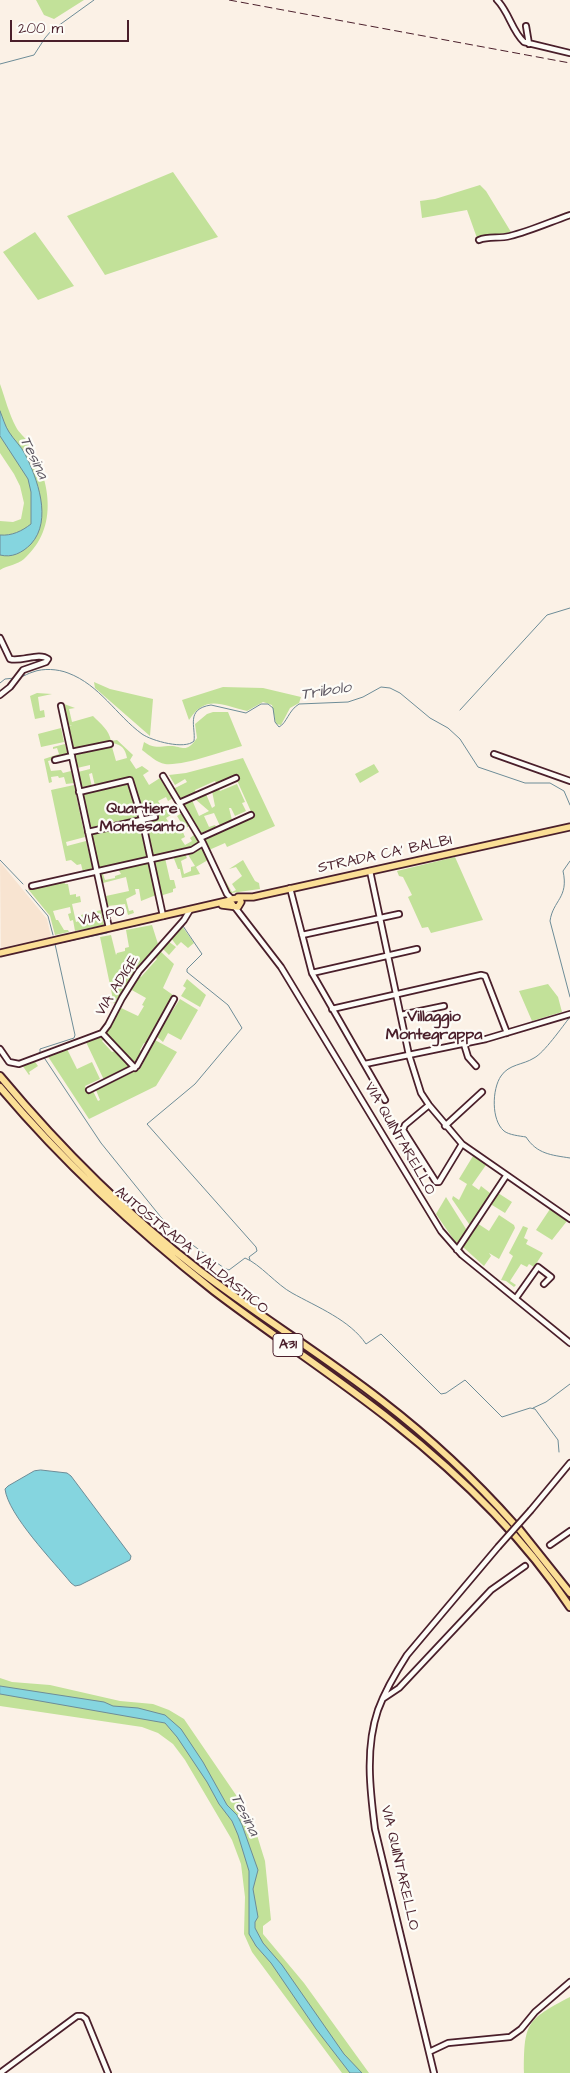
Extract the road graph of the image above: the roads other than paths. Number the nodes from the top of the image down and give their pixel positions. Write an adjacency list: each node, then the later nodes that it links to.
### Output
1 (497, 0): 3 (street)
2 (526, 26): 3 (street)
3 (528, 44): 4 (street)
4 (570, 53)
5 (570, 215): 6 (street)
6 (479, 240)
7 (0, 638): 8 (street)
8 (0, 695)
9 (61, 706): 11 (street)
10 (110, 744): 11 (street)
11 (71, 754): 13 (street); 17 (street)
12 (494, 754): 16 (street)
13 (55, 760)
14 (163, 776): 18 (street)
15 (236, 778): 18 (street)
16 (570, 781)
17 (79, 792): 21 (street); 23 (street)
18 (178, 803): 24 (street)
19 (251, 815): 24 (street)
20 (155, 816): 21 (street)
21 (142, 820): 23 (street); 26 (street)
22 (569, 828): 28 (main road, STRADA CA' BALBI)
23 (88, 832): 27 (street)
24 (200, 838): 25 (street)
25 (202, 844): 26 (street); 31 (street)
26 (150, 859): 27 (street); 34 (street)
27 (96, 871): 29 (street); 36 (street)
28 (370, 871): 30 (main road, STRADA CA' BALBI); 35 (street)
29 (32, 886)
30 (290, 888): 31 (main road, STRADA CA' BALBI); 37 (street)
31 (235, 902): 32 (main road, VIA PO); 66 (street, VIA QUINTARELLO)
32 (190, 910): 34 (main road, VIA PO); 48 (street, VIA ADIGE)
33 (399, 914): 35 (street)
34 (163, 916): 36 (main road, VIA PO)
35 (380, 918): 37 (street); 40 (street)
36 (109, 928): 39 (main road, VIA PO)
37 (302, 935): 41 (street)
38 (418, 949): 40 (street)
39 (0, 954)
40 (388, 956): 41 (street); 42 (street)
41 (312, 973): 45 (street)
42 (396, 994): 45 (street); 47 (street); 49 (street)
43 (174, 1000): 55 (street)
44 (444, 1006): 47 (street)
45 (332, 1009): 53 (street)
46 (569, 1014): 49 (street)
47 (401, 1015): 52 (street)
48 (102, 1033): 51 (street, VIA ADIGE); 55 (street)
49 (507, 1033): 50 (street)
50 (464, 1044): 52 (street); 54 (street)
51 (0, 1049)
52 (409, 1055): 53 (street); 61 (street)
53 (365, 1064): 60 (street)
54 (476, 1066)
55 (134, 1068): 58 (street)
56 (0, 1076): 74 (highway, A31)
57 (0, 1088): 75 (highway, AUTOSTRADA VALDASTICO / A31)
58 (89, 1090)
59 (482, 1092): 62 (street)
60 (385, 1100)
61 (429, 1105): 62 (street); 63 (street)
62 (446, 1126): 63 (street)
63 (462, 1144): 64 (street)
64 (506, 1176): 65 (street); 66 (street)
65 (570, 1219)
66 (457, 1250): 68 (street, VIA QUINTARELLO)
67 (544, 1284): 68 (street)
68 (516, 1298): 69 (street, VIA QUINTARELLO)
69 (570, 1343)
70 (570, 1463): 76 (street, VIA QUINTARELLO, bridge)
71 (570, 1531): 72 (street)
72 (550, 1544)
73 (525, 1566): 76 (street)
74 (570, 1593)
75 (570, 1607)
76 (384, 1698): 78 (street, VIA QUINTARELLO)
77 (570, 1982): 78 (street)
78 (429, 2052): 81 (street, VIA QUINTARELLO)
79 (0, 2073): 80 (street)
80 (108, 2073)
81 (434, 2073)

